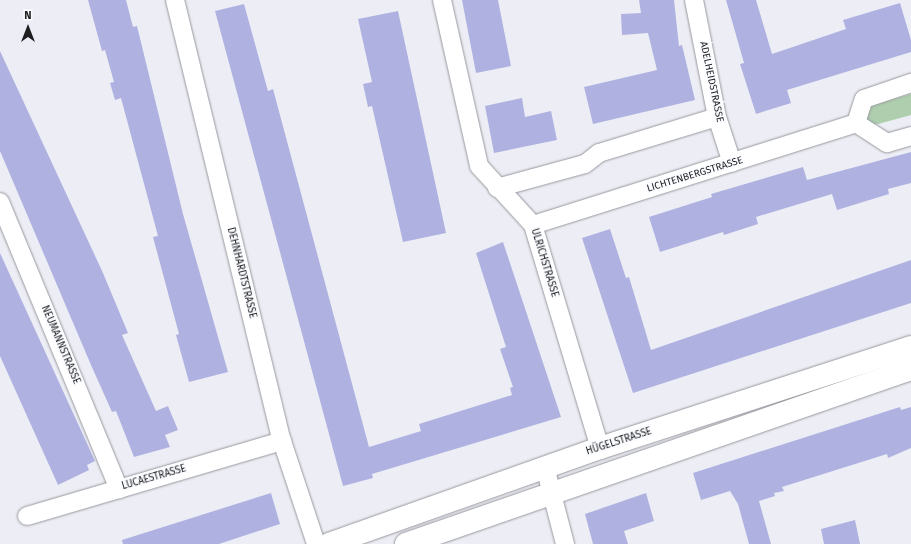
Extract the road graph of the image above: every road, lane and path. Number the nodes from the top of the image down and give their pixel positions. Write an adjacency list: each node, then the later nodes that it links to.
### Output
1 (176, 0): 14 (street, DEHNHARDTSTRASSE)
2 (442, 0): 9 (street, ULRICHSTRASSE)
3 (694, 0): 5 (street, ADELHEIDSTRASSE)
4 (911, 83): 6 (street)
5 (717, 117): 8 (street, ADELHEIDSTRASSE); 9 (street)
6 (856, 123): 7 (street); 8 (street, LICHTENBERGSTRASSE)
7 (911, 136)
8 (732, 163): 11 (street, LICHTENBERGSTRASSE)
9 (497, 188): 11 (street, ULRICHSTRASSE)
10 (0, 202): 17 (street, NEUMANNSTRASSE)
11 (533, 225): 15 (street, ULRICHSTRASSE)
12 (911, 347): 15 (main road, HÜGELSTRASSE)
13 (911, 369): 18 (main road)
14 (282, 441): 17 (street, LUCAESTRASSE); 20 (street, DEHNHARDTSTRASSE)
15 (600, 448): 16 (main road, HÜGELSTRASSE)
16 (545, 467): 18 (street); 21 (main road, HÜGELSTRASSE)
17 (119, 489): 19 (street, LUCAESTRASSE)
18 (552, 494): 22 (main road); 23 (street)
19 (27, 516)
20 (316, 544)
21 (330, 544)
22 (406, 544)
23 (565, 544)

